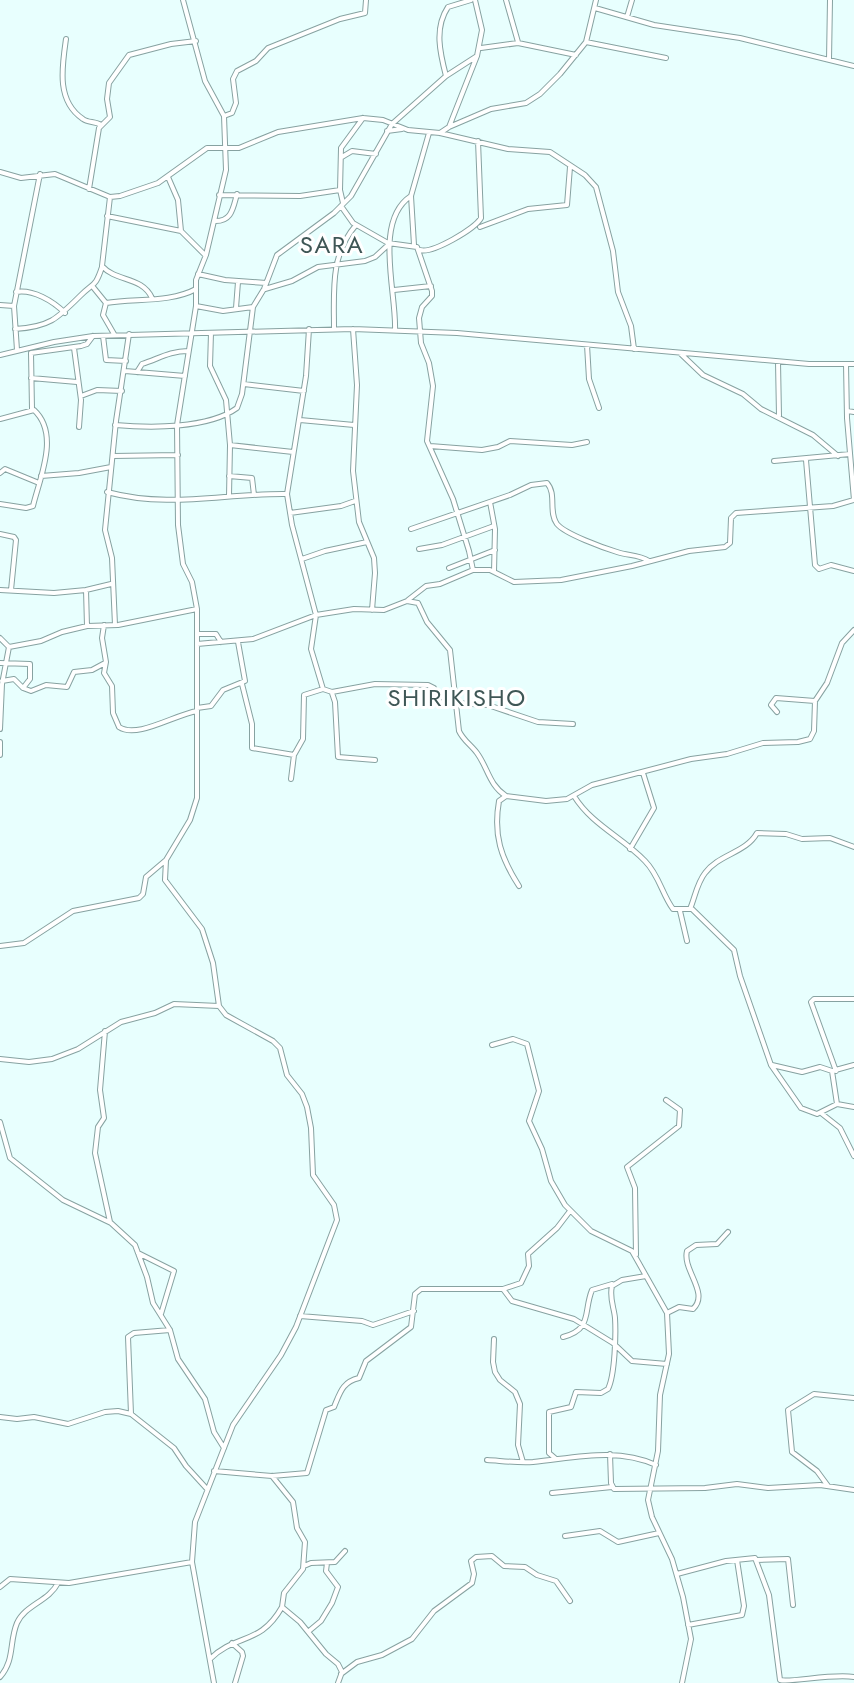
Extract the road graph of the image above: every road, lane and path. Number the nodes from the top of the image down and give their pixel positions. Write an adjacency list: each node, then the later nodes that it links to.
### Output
1 (183, 0): 13 (street)
2 (366, 0): 23 (street)
3 (451, 0): 9 (street)
4 (473, 0): 9 (street); 16 (street)
5 (506, 0): 14 (street)
6 (596, 0): 10 (street)
7 (632, 0): 11 (street)
8 (830, 0): 20 (street)
9 (448, 7): 22 (street)
10 (595, 8): 11 (street); 15 (street)
11 (627, 17): 20 (street)
12 (66, 39): 26 (street)
13 (196, 41): 23 (street); 26 (street)
14 (518, 42): 16 (street); 17 (street)
15 (586, 42): 17 (street); 19 (street)
16 (481, 48): 18 (street)
17 (576, 55): 27 (street)
18 (477, 56): 22 (street); 27 (street)
19 (666, 58)
20 (829, 60): 21 (street)
21 (854, 66)
22 (446, 76): 25 (street)
23 (224, 116): 33 (street)
24 (363, 118): 25 (street); 33 (street); 35 (street)
25 (392, 124): 28 (street); 29 (street)
26 (101, 125): 40 (street)
27 (449, 127): 31 (street)
28 (402, 129): 29 (street); 30 (street)
29 (387, 131): 34 (street)
30 (429, 133): 31 (street); 45 (street)
31 (440, 133): 32 (street)
32 (478, 141): 36 (street); 54 (street)
33 (226, 147): 39 (street); 43 (street)
34 (376, 154): 35 (street); 46 (street)
35 (342, 157): 41 (street)
36 (570, 166): 50 (street); 91 (street)
37 (0, 172): 38 (street)
38 (40, 174): 40 (street); 66 (street)
39 (168, 177): 44 (street); 51 (street)
40 (89, 189): 44 (street)
41 (340, 190): 42 (street); 46 (street)
42 (237, 194): 43 (street); 48 (street)
43 (219, 195): 48 (street)
44 (110, 196): 47 (street)
45 (411, 196): 52 (street); 53 (street)
46 (342, 205): 49 (street); 60 (street)
47 (107, 216): 51 (street); 57 (street)
48 (214, 221): 55 (street)
49 (356, 225): 52 (street); 56 (street)
50 (480, 227)
51 (181, 231): 55 (street)
52 (388, 244): 53 (street); 56 (street); 65 (street)
53 (414, 245): 54 (street)
54 (420, 250): 61 (street)
55 (206, 255): 58 (street)
56 (335, 264): 64 (street); 77 (street)
57 (102, 266): 62 (street); 67 (street)
58 (198, 274): 59 (street); 63 (street)
59 (238, 282): 60 (street); 73 (street)
60 (266, 283): 64 (street)
61 (431, 286): 65 (street); 81 (street)
62 (93, 287): 68 (street); 74 (street)
63 (196, 289): 67 (street); 71 (street)
64 (264, 289): 72 (street)
65 (394, 290): 80 (street)
66 (16, 292): 70 (street); 74 (street)
67 (152, 298): 68 (street)
68 (106, 303): 85 (street)
69 (0, 305): 70 (street)
70 (14, 306): 75 (street)
71 (196, 306): 73 (street); 84 (street)
72 (253, 307): 73 (street); 79 (street)
73 (236, 308)
74 (64, 313): 75 (street)
75 (15, 329): 92 (street)
76 (309, 329): 77 (street); 79 (street); 108 (street)
77 (334, 329): 78 (street)
78 (353, 329): 80 (street); 120 (street)
79 (251, 331): 82 (street); 106 (street)
80 (395, 331): 81 (street)
81 (419, 332): 88 (street); 124 (street)
82 (211, 333): 84 (street); 114 (street)
83 (129, 334): 84 (street); 85 (street); 97 (street)
84 (191, 334): 93 (street)
85 (114, 335): 87 (street)
86 (93, 336): 87 (street); 89 (street); 90 (street)
87 (103, 336): 97 (street)
88 (587, 345): 91 (street); 110 (street)
89 (31, 347): 92 (street); 94 (street)
90 (74, 348): 94 (street); 105 (street)
91 (634, 349): 95 (street)
92 (17, 350): 96 (street)
93 (188, 351): 102 (street); 103 (street)
94 (31, 353): 104 (street)
95 (681, 353): 98 (street); 115 (street)
96 (0, 355)
97 (126, 361): 101 (street)
98 (778, 362): 99 (street); 115 (street)
99 (846, 364): 100 (street); 112 (street)
100 (854, 364)
101 (125, 371): 102 (street); 107 (street)
102 (137, 372): 103 (street)
103 (185, 376): 119 (street)
104 (31, 378): 105 (street); 111 (street)
105 (77, 382): 109 (street)
106 (244, 384): 108 (street); 114 (street)
107 (122, 391): 109 (street); 118 (street)
108 (304, 392): 117 (street)
109 (81, 396): 121 (street)
110 (599, 408)
111 (32, 409): 116 (street); 135 (street)
112 (847, 411): 113 (street); 126 (street)
113 (854, 412)
114 (227, 414): 119 (street); 123 (street)
115 (779, 416): 129 (street)
116 (0, 419)
117 (300, 420): 120 (street); 125 (street)
118 (116, 425): 119 (street); 128 (street)
119 (177, 425): 127 (street)
120 (354, 425): 144 (street)
121 (79, 428)
122 (587, 442): 124 (street)
123 (230, 445): 125 (street); 136 (street)
124 (430, 446): 149 (street)
125 (293, 452): 139 (street)
126 (850, 454): 129 (street); 133 (street)
127 (178, 455): 128 (street); 143 (street)
128 (112, 456): 132 (street)
129 (838, 456): 130 (street)
130 (806, 460): 131 (street); 147 (street)
131 (774, 461)
132 (111, 467): 135 (street); 138 (street)
133 (853, 468): 142 (street)
134 (0, 473): 137 (street)
135 (41, 476): 137 (street)
136 (230, 476): 140 (street); 141 (street)
137 (39, 483): 146 (street)
138 (107, 492): 143 (street); 164 (street)
139 (287, 494): 140 (street); 148 (street)
140 (254, 495): 141 (street)
141 (229, 496): 143 (street)
142 (854, 500): 147 (street)
143 (178, 501): 169 (street)
144 (355, 501): 148 (street); 154 (street)
145 (490, 502): 149 (street); 150 (street); 159 (street)
146 (0, 504)
147 (811, 507): 159 (street); 162 (street)
148 (290, 513): 157 (street)
149 (457, 513): 151 (street); 153 (street)
150 (494, 526): 153 (street); 156 (street)
151 (411, 529)
152 (0, 534): 166 (street)
153 (465, 536): 155 (street); 158 (street)
154 (367, 542): 157 (street); 170 (street)
155 (419, 549)
156 (495, 550): 158 (street); 163 (street)
157 (304, 557): 171 (street)
158 (471, 560): 160 (street); 161 (street)
159 (649, 561): 163 (street)
160 (449, 568)
161 (472, 570): 163 (street); 168 (street)
162 (854, 571)
163 (494, 572)
164 (112, 583): 167 (street); 173 (street)
165 (0, 590): 166 (street)
166 (11, 590): 167 (street)
167 (86, 590): 174 (street)
168 (407, 601): 170 (street); 190 (street)
169 (197, 609): 173 (street); 176 (street)
170 (372, 610): 171 (street)
171 (316, 615): 178 (street); 187 (street)
172 (104, 625): 173 (street); 174 (street); 182 (street)
173 (115, 625)
174 (87, 626): 181 (street)
175 (854, 630): 189 (street)
176 (198, 634): 179 (street); 180 (street)
177 (0, 638): 181 (street)
178 (238, 641): 179 (street); 185 (street)
179 (221, 642): 180 (street)
180 (197, 644): 191 (street)
181 (9, 647): 183 (street)
182 (106, 662): 186 (street); 191 (street)
183 (3, 664): 184 (street); 186 (street)
184 (2, 683): 186 (street); 194 (street)
185 (242, 684): 191 (street); 197 (street)
186 (23, 688)
187 (323, 689): 188 (street); 197 (street)
188 (332, 692): 190 (street); 198 (street)
189 (815, 701): 192 (street); 199 (street)
190 (456, 704): 193 (street); 201 (street)
191 (197, 710): 205 (street)
192 (777, 712)
193 (573, 724)
194 (0, 729)
195 (0, 742): 196 (street)
196 (0, 755)
197 (294, 755): 200 (street)
198 (375, 760)
199 (643, 773): 202 (street); 204 (street)
200 (291, 779)
201 (506, 796): 202 (street); 206 (street)
202 (574, 796): 204 (street)
203 (854, 847): 207 (street)
204 (630, 849): 208 (street)
205 (166, 860): 210 (street); 212 (street)
206 (519, 886)
207 (690, 909): 208 (street); 216 (street)
208 (680, 911): 209 (street)
209 (687, 941)
210 (0, 946)
211 (854, 999): 218 (street)
212 (219, 1006): 213 (street); 236 (street)
213 (105, 1031): 215 (street); 226 (street)
214 (492, 1045): 225 (street)
215 (0, 1059)
216 (771, 1065): 218 (street); 222 (street)
217 (854, 1065): 218 (street)
218 (834, 1071): 220 (street)
219 (666, 1100): 229 (street)
220 (837, 1104): 221 (street); 222 (street)
221 (854, 1107)
222 (821, 1113): 224 (street)
223 (0, 1122): 226 (street)
224 (854, 1156)
225 (570, 1211): 229 (street); 232 (street)
226 (111, 1223): 228 (street)
227 (728, 1232): 234 (street)
228 (138, 1253): 235 (street); 235 (street)
229 (636, 1255): 230 (street)
230 (647, 1276): 231 (street); 234 (street)
231 (613, 1283): 237 (street); 241 (street)
232 (503, 1289): 233 (street); 237 (street)
233 (414, 1311): 236 (street); 253 (street)
234 (667, 1314): 242 (street)
235 (161, 1315): 238 (street)
236 (300, 1316): 246 (street)
237 (583, 1324): 239 (street); 241 (street)
238 (170, 1330): 244 (street); 246 (street)
239 (563, 1337)
240 (494, 1339): 250 (street)
241 (613, 1343): 242 (street); 248 (street)
242 (667, 1364): 251 (street)
243 (854, 1398): 255 (street)
244 (131, 1414): 245 (street); 257 (street)
245 (0, 1417)
246 (224, 1448): 252 (street)
247 (610, 1454): 248 (street); 251 (street); 254 (street)
248 (556, 1459): 250 (street)
249 (487, 1460): 250 (street)
250 (523, 1462)
251 (656, 1465): 256 (street)
252 (214, 1471): 253 (street); 257 (street)
253 (272, 1476): 267 (street)
254 (612, 1487): 256 (street); 259 (street)
255 (828, 1487): 256 (street); 258 (street)
256 (651, 1488): 260 (street)
257 (207, 1490): 265 (street)
258 (854, 1490)
259 (552, 1493)
260 (659, 1533): 261 (street); 268 (street)
261 (565, 1536)
262 (345, 1551): 266 (street)
263 (736, 1560): 264 (street); 268 (street); 274 (street)
264 (756, 1560): 272 (street); 280 (street)
265 (192, 1562): 269 (street); 277 (street)
266 (327, 1563): 267 (street); 275 (street)
267 (304, 1566): 273 (street)
268 (677, 1574): 274 (street)
269 (58, 1583): 270 (street); 279 (street)
270 (0, 1587)
271 (570, 1602): 278 (street)
272 (793, 1605)
273 (282, 1607): 275 (street); 276 (street)
274 (688, 1625): 284 (street)
275 (309, 1631): 278 (street)
276 (232, 1643): 277 (street); 282 (street)
277 (210, 1660): 281 (street)
278 (341, 1674): 283 (street)
279 (0, 1677)
280 (854, 1677)
281 (214, 1683)
282 (235, 1683)
283 (340, 1683)
284 (682, 1683)

